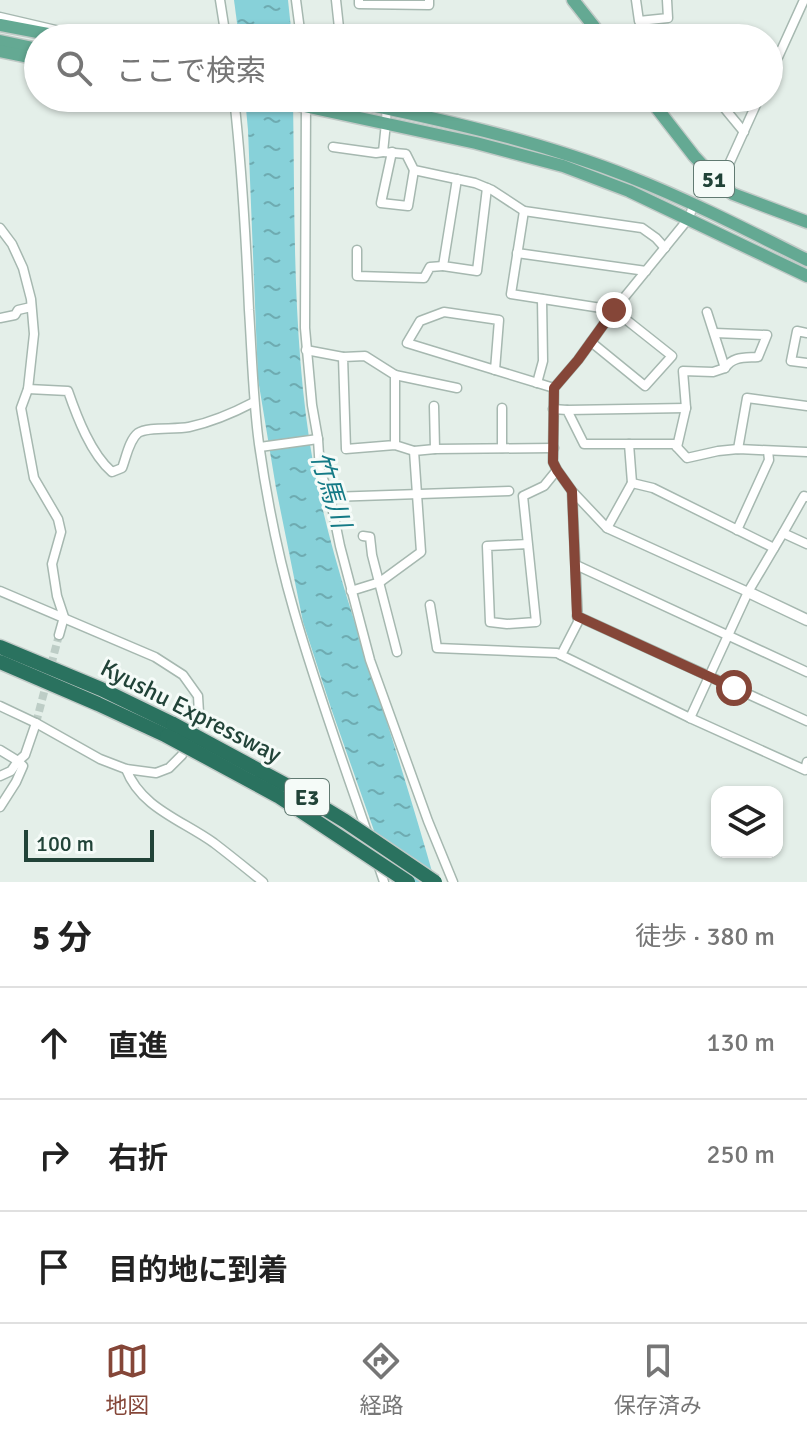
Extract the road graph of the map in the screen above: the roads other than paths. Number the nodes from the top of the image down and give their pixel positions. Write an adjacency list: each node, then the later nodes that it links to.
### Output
1 (220, 0): 12 (street)
2 (296, 0): 13 (street)
3 (336, 0): 14 (street)
4 (359, 0): 5 (street)
5 (429, 0)
6 (573, 0): 15 (main road)
7 (636, 0): 8 (street)
8 (667, 0)
9 (804, 0): 21 (street)
10 (0, 17): 11 (street)
11 (30, 24)
12 (224, 24)
13 (299, 24)
14 (339, 24)
15 (592, 24)
16 (0, 27): 17 (main road); 18 (main road)
17 (24, 31)
18 (24, 34)
19 (0, 41): 20 (main road)
20 (24, 46)
21 (783, 46)
22 (0, 54): 23 (main road)
23 (24, 58)
24 (236, 112): 70 (street)
25 (303, 112): 60 (street)
26 (340, 112): 32 (main road)
27 (386, 112): 32 (street)
28 (418, 112): 40 (main road)
29 (660, 112): 38 (main road, 51)
30 (728, 112): 33 (street)
31 (753, 112): 33 (street)
32 (386, 123): 35 (street); 42 (main road)
33 (744, 132): 38 (street)
34 (333, 147): 35 (street)
35 (387, 152): 36 (street); 36 (street)
36 (414, 170): 37 (street)
37 (457, 179): 39 (street); 49 (street)
38 (720, 184): 43 (main road, 51)
39 (487, 188): 41 (street); 49 (street)
40 (694, 203): 42 (street); 48 (main road)
41 (524, 211): 45 (street); 47 (street)
42 (689, 218): 45 (street); 51 (main road)
43 (807, 222)
44 (0, 228): 53 (street)
45 (665, 248): 50 (street)
46 (357, 250): 49 (street)
47 (517, 253): 50 (street); 52 (street)
48 (807, 260)
49 (443, 266)
50 (646, 271): 54 (street)
51 (807, 276)
52 (542, 299): 54 (street); 66 (street)
53 (31, 307): 56 (street); 69 (street)
54 (614, 310): 59 (street); 59 (street)
55 (707, 312): 57 (street)
56 (0, 318)
57 (715, 333): 63 (street); 63 (street)
58 (807, 333): 62 (street)
59 (591, 342): 68 (street)
60 (306, 350): 61 (street); 77 (street)
61 (343, 357): 65 (street); 79 (street)
62 (807, 363)
63 (725, 368): 74 (street)
64 (495, 370): 64 (street); 66 (street)
65 (395, 375): 67 (street); 79 (street)
66 (537, 383): 68 (street)
67 (457, 388)
68 (554, 388): 75 (street)
69 (28, 389): 70 (street); 110 (street)
70 (254, 402): 80 (street)
71 (434, 406): 84 (street)
72 (807, 406): 85 (street)
73 (502, 408): 82 (street)
74 (686, 408): 76 (street); 81 (street)
75 (553, 409): 76 (street); 83 (street)
76 (567, 410): 78 (street)
77 (318, 439): 80 (street); 94 (street)
78 (629, 444): 81 (street); 90 (street)
79 (395, 445): 86 (street)
80 (260, 447): 133 (street)
81 (677, 447): 85 (street)
82 (502, 448): 83 (street); 84 (street)
83 (554, 448): 89 (street)
84 (435, 449): 86 (street)
85 (738, 449): 87 (street)
86 (414, 451): 93 (street)
87 (768, 451): 88 (street); 97 (street)
88 (807, 452)
89 (557, 470): 92 (street); 100 (street)
90 (632, 483): 96 (street); 97 (street)
91 (509, 491): 93 (street)
92 (572, 491): 96 (street); 103 (street)
93 (416, 494): 94 (street); 104 (street)
94 (330, 497): 106 (street)
95 (807, 497): 98 (street)
96 (607, 528): 107 (street)
97 (737, 530): 102 (street)
98 (783, 533): 101 (street); 102 (street)
99 (363, 536): 104 (street)
100 (528, 544): 100 (street)
101 (807, 544)
102 (774, 548): 107 (street)
103 (576, 565): 109 (street); 113 (street)
104 (380, 582): 106 (street); 115 (street)
105 (0, 591): 110 (street)
106 (351, 591): 131 (street)
107 (748, 592): 111 (street); 113 (street)
108 (430, 605): 116 (street)
109 (577, 616): 116 (street); 119 (street)
110 (64, 617): 112 (street); 128 (street)
111 (807, 620)
112 (59, 635)
113 (728, 636): 118 (street); 119 (street)
114 (0, 647): 124 (highway, Kyushu Expressway / E3)
115 (397, 652)
116 (561, 655): 121 (street)
117 (0, 662): 124 (highway, Kyushu Expressway / E3)
118 (807, 672)
119 (709, 677): 121 (street); 122 (street)
120 (0, 706): 123 (street)
121 (690, 718): 127 (street)
122 (807, 721)
123 (36, 723): 126 (street); 128 (street)
124 (170, 730): 134 (highway, Kyushu Expressway / E3, bridge); 135 (highway, Kyushu Expressway / E3, bridge)
125 (0, 750): 126 (street)
126 (18, 761): 129 (street); 130 (street)
127 (807, 762)
128 (126, 769): 132 (street)
129 (0, 776)
130 (0, 807)
131 (454, 880)
132 (263, 882)
133 (384, 882)
134 (408, 882)
135 (435, 882)

